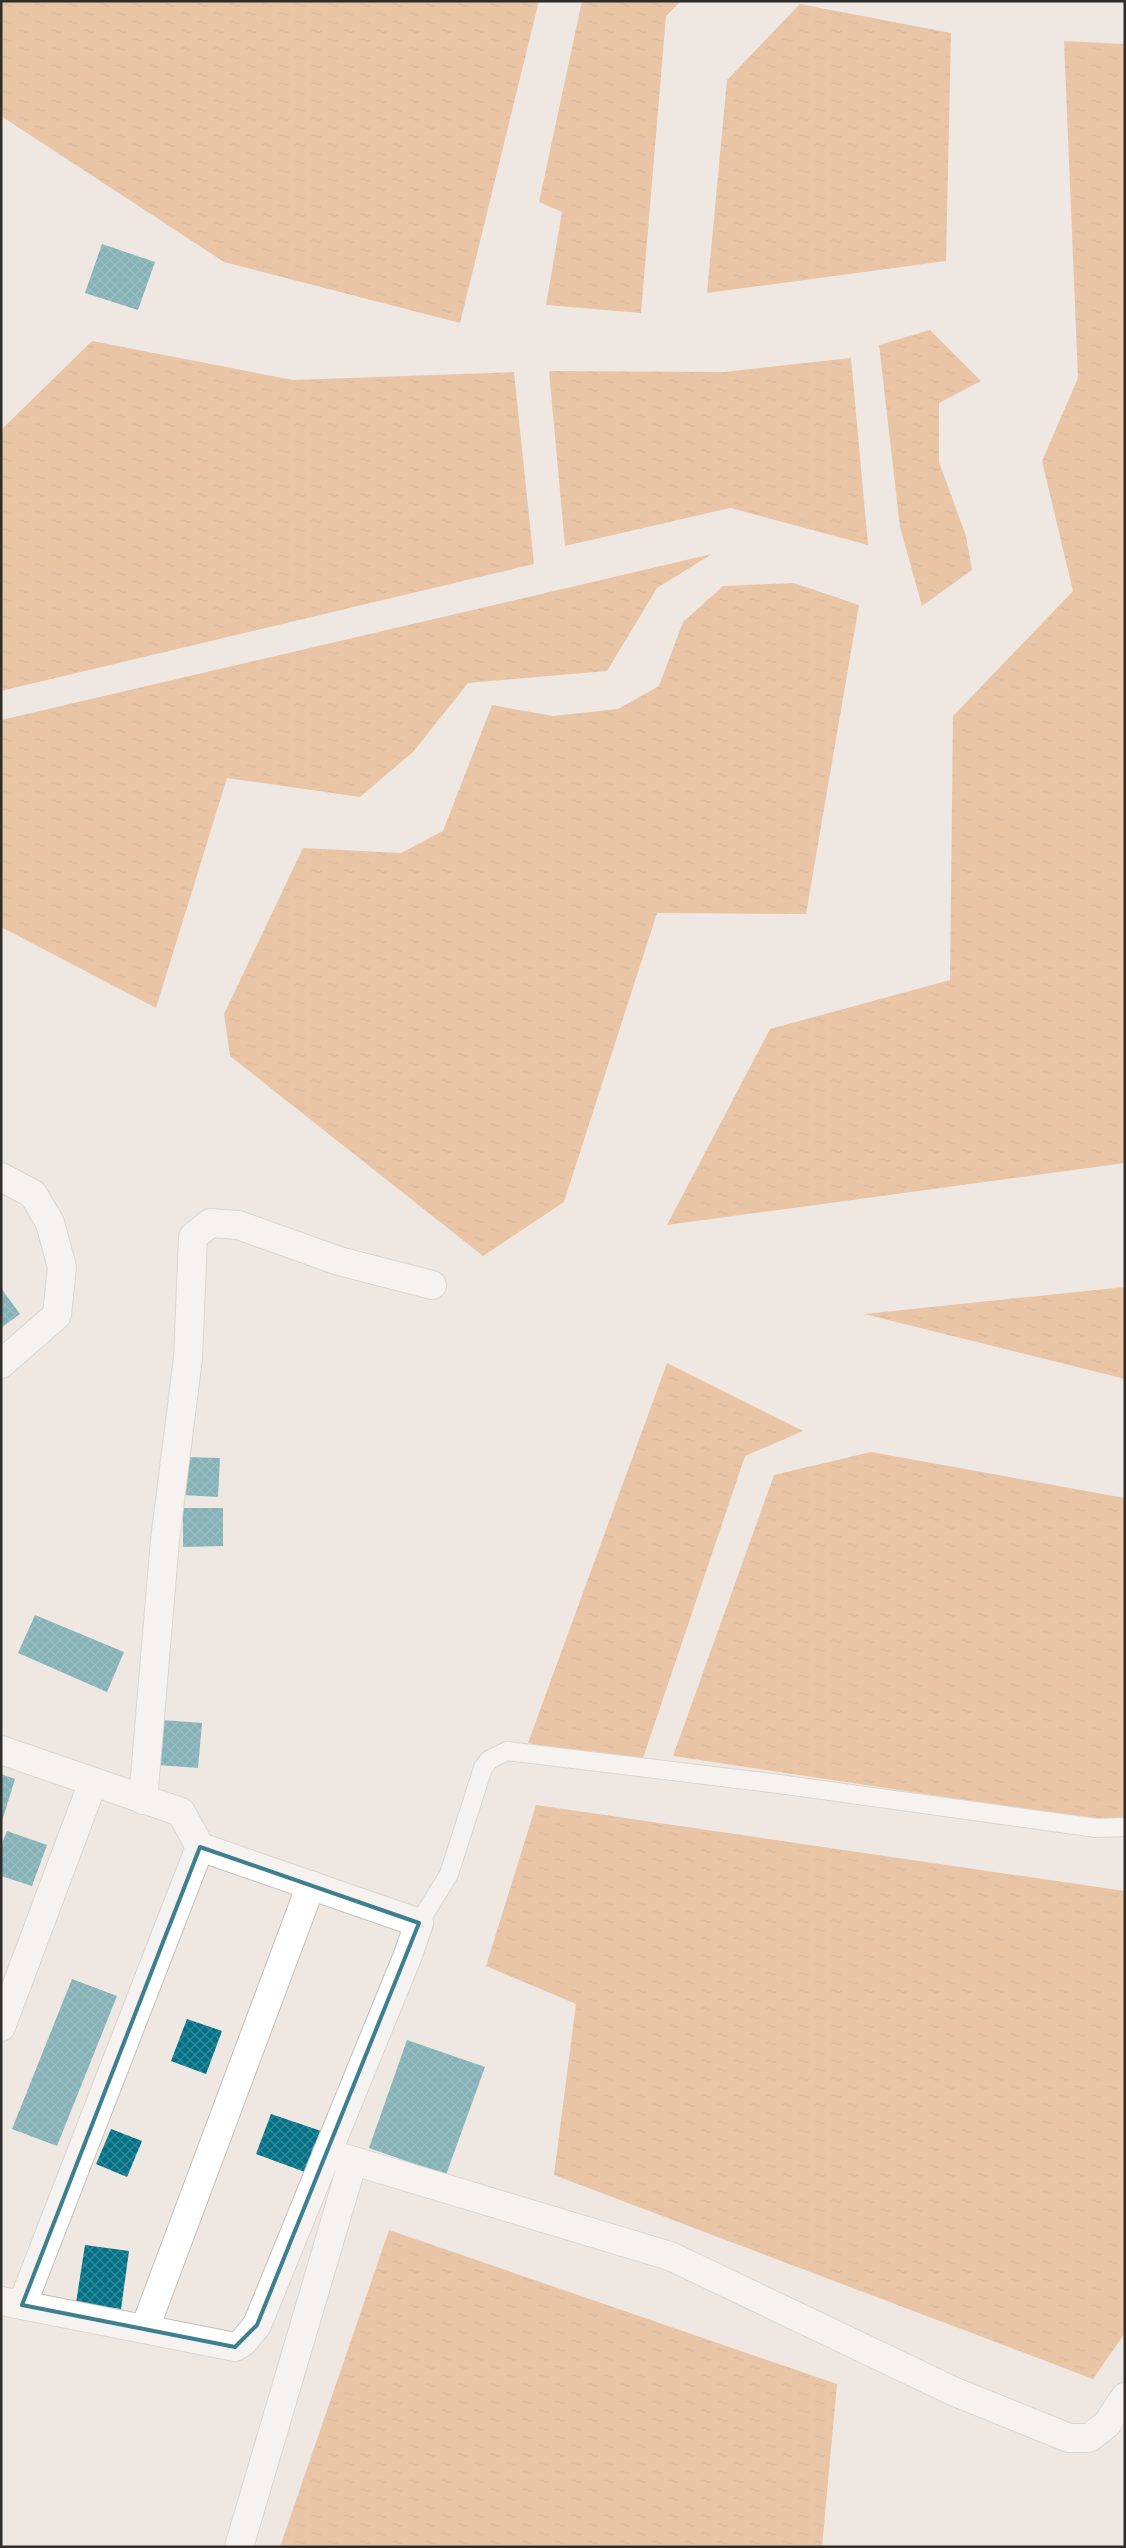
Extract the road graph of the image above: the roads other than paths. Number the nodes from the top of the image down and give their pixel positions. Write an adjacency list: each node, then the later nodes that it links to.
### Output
1 (1, 1176): 3 (street)
2 (432, 1285): 6 (street)
3 (1, 1364)
4 (1, 1750): 5 (street)
5 (94, 1782): 6 (street); 11 (street)
6 (143, 1800): 8 (street)
7 (1125, 1827): 10 (lane)
8 (200, 1848): 9 (street); 14 (street)
9 (311, 1885): 10 (street); 15 (street)
10 (419, 1922): 12 (street)
11 (1, 2027)
12 (327, 2153): 13 (street); 15 (street)
13 (353, 2162): 16 (street); 17 (street)
14 (12, 2303): 15 (street)
15 (145, 2328)
16 (1125, 2397)
17 (239, 2547)

